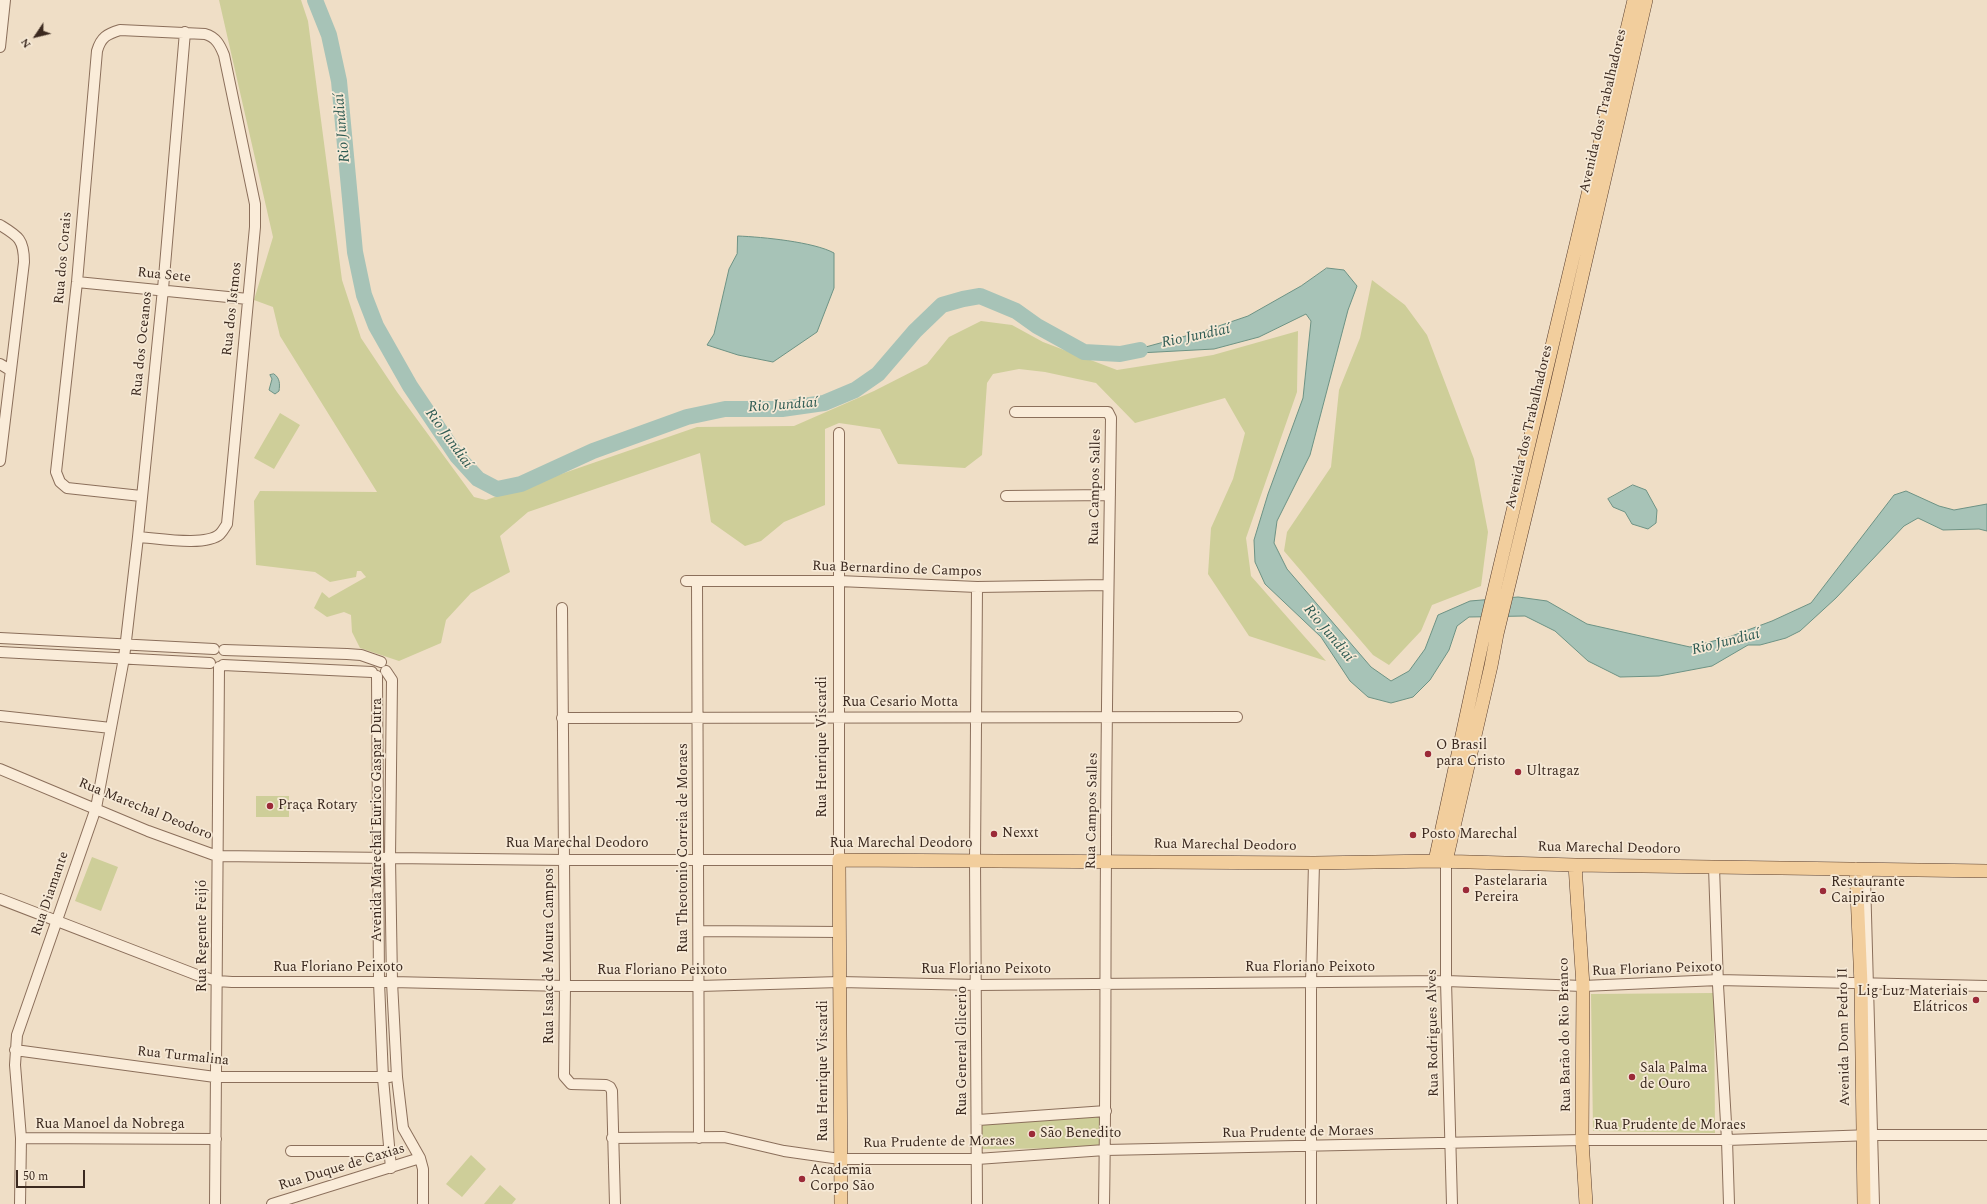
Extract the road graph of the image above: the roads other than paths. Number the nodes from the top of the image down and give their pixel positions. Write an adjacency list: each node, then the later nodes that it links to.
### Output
1 (5, 0): 5 (street)
2 (1634, 0): 25 (main road, Avenida dos Trabalhadores)
3 (1646, 0): 25 (main road, Avenida dos Trabalhadores)
4 (185, 32): 7 (street, Rua dos Corais); 8 (street, Rua dos Oceanos); 9 (street, Rua dos Istmos)
5 (0, 47)
6 (0, 225): 11 (street)
7 (77, 282): 8 (street, Rua Sete); 15 (street, Rua dos Corais)
8 (163, 289): 9 (street, Rua Sete); 15 (street, Rua dos Oceanos)
9 (248, 299): 18 (street, Rua dos Istmos)
10 (0, 364): 11 (street)
11 (10, 370): 14 (street)
12 (1015, 412): 17 (street, Rua Campos Salles)
13 (839, 433): 21 (street, Rua Henrique Viscardi)
14 (0, 461)
15 (141, 496): 18 (street, Rua dos Oceanos)
16 (1006, 496): 17 (street)
17 (1110, 496): 22 (street, Rua Campos Salles)
18 (138, 537): 27 (street, Rua dos Oceanos)
19 (686, 581): 20 (street, Rua Bernardino de Campos)
20 (697, 581): 21 (street, Rua Bernardino de Campos); 41 (street, Rua Theotonio Correia de Moraes)
21 (839, 581): 23 (street, Rua Bernardino de Campos); 37 (street, Rua Henrique Viscardi)
22 (1108, 585): 23 (street, Rua Bernardino de Campos); 40 (street, Rua Campos Salles)
23 (977, 587): 38 (street, Rua General Glicerio)
24 (562, 608): 39 (street, Rua Isaac de Moura Campos)
25 (1491, 632): 55 (main road, Avenida dos Trabalhadores)
26 (0, 638): 27 (street)
27 (125, 644): 28 (street); 30 (street, Rua dos Oceanos)
28 (219, 649): 31 (street); 31 (street); 32 (street)
29 (0, 652): 30 (street)
30 (124, 658): 31 (street); 42 (street, Rua Diamante)
31 (217, 665): 32 (street); 47 (street, Rua Regente Feijó)
32 (379, 670): 33 (street, Avenida Marechal Eurico Gaspar Dutra); 34 (street, Avenida Marechal Eurico Gaspar Dutra)
33 (377, 687): 34 (street); 43 (street, Avenida Marechal Eurico Gaspar Dutra)
34 (392, 688): 44 (street, Avenida Marechal Eurico Gaspar Dutra)
35 (0, 716): 42 (street)
36 (1237, 716): 40 (street, Rua Cesario Motta)
37 (840, 717): 38 (street, Rua Cesario Motta); 41 (street, Rua Cesario Motta); 52 (street, Rua Henrique Viscardi)
38 (976, 717): 40 (street, Rua Cesario Motta); 53 (street, Rua General Glicerio)
39 (562, 718): 41 (street, Rua Cesario Motta); 50 (street, Rua Isaac de Moura Campos)
40 (1108, 718): 54 (street, Rua Campos Salles)
41 (697, 719): 51 (street, Rua Theotonio Correia de Moraes)
42 (111, 728): 46 (street, Rua Diamante)
43 (378, 765): 44 (street); 48 (street, Avenida Marechal Eurico Gaspar Dutra)
44 (391, 765): 49 (street, Avenida Marechal Eurico Gaspar Dutra)
45 (0, 769): 46 (street, Rua Marechal Deodoro)
46 (96, 808): 47 (street, Rua Marechal Deodoro); 63 (street, Rua Diamante)
47 (217, 856): 48 (street, Rua Marechal Deodoro); 67 (street, Rua Regente Feijó)
48 (379, 858): 49 (street, Rua Marechal Deodoro); 69 (street, Avenida Marechal Eurico Gaspar Dutra)
49 (390, 858): 50 (street, Rua Marechal Deodoro); 70 (street, Avenida Marechal Eurico Gaspar Dutra)
50 (564, 860): 51 (street, Rua Marechal Deodoro); 76 (street, Rua Isaac de Moura Campos)
51 (700, 860): 52 (street, Rua Marechal Deodoro); 64 (street, Rua Theotonio Correia de Moraes)
52 (839, 860): 53 (main road, Rua Marechal Deodoro); 65 (main road, Rua Henrique Viscardi)
53 (975, 860): 54 (main road, Rua Marechal Deodoro); 74 (street, Rua General Glicerio)
54 (1106, 861): 56 (main road, Rua Marechal Deodoro); 72 (street, Rua Campos Salles)
55 (1441, 861): 56 (main road, Rua Marechal Deodoro); 57 (main road, Rua Marechal Deodoro); 68 (street, Rua Rodrigues Alves)
56 (1314, 863): 73 (street)
57 (1575, 865): 58 (main road, Rua Marechal Deodoro); 78 (main road, Rua Barão do Rio Branco)
58 (1714, 867): 59 (main road, Rua Marechal Deodoro); 66 (street)
59 (1856, 869): 60 (main road, Rua Marechal Deodoro); 75 (main road, Avenida Dom Pedro II)
60 (1870, 870): 61 (main road, Rua Marechal Deodoro); 75 (street)
61 (1987, 871)
62 (0, 898): 63 (street, Rua Floriano Peixoto)
63 (57, 920): 67 (street, Rua Floriano Peixoto); 80 (street, Rua Diamante)
64 (699, 931): 65 (street); 77 (street, Rua Theotonio Correia de Moraes)
65 (840, 932): 71 (main road, Rua Henrique Viscardi)
66 (1718, 980): 75 (street, Rua Floriano Peixoto); 78 (street, Rua Floriano Peixoto); 93 (street)
67 (217, 981): 69 (street, Rua Floriano Peixoto); 81 (street, Rua Regente Feijó)
68 (1446, 981): 73 (street, Rua Floriano Peixoto); 78 (street, Rua Floriano Peixoto); 94 (street, Rua Rodrigues Alves)
69 (379, 982): 70 (street, Rua Floriano Peixoto); 83 (street, Avenida Marechal Eurico Gaspar Dutra)
70 (392, 982): 76 (street, Rua Floriano Peixoto); 82 (street, Avenida Marechal Eurico Gaspar Dutra)
71 (840, 982): 74 (street, Rua Floriano Peixoto); 77 (street, Rua Floriano Peixoto); 100 (main road, Rua Henrique Viscardi)
72 (1107, 983): 73 (street, Rua Floriano Peixoto); 74 (street, Rua Floriano Peixoto); 84 (street, Rua Campos Salles)
73 (1311, 983): 95 (street)
74 (977, 985): 85 (street, Rua General Glicerio)
75 (1864, 985): 79 (street, Rua Floriano Peixoto); 86 (main road, Avenida Dom Pedro II)
76 (565, 986): 77 (street, Rua Floriano Peixoto); 89 (street, Rua Isaac de Moura Campos)
77 (699, 986): 90 (street, Rua Theotonio Correia de Moraes)
78 (1583, 986): 92 (main road, Rua Barão do Rio Branco)
79 (1987, 986)
80 (15, 1050): 81 (street, Rua Turmalina); 88 (street, Rua Diamante)
81 (215, 1077): 83 (street, Rua Turmalina); 91 (street, Rua Regente Feijó)
82 (397, 1077): 83 (street, Rua Turmalina); 99 (street, Avenida Marechal Eurico Gaspar Dutra)
83 (383, 1078): 98 (street, Avenida Marechal Eurico Gaspar Dutra)
84 (1106, 1112): 85 (street); 96 (street, Rua Campos Salles)
85 (978, 1120): 101 (street, Rua General Glicerio)
86 (1868, 1135): 87 (street, Rua Prudente de Moraes); 93 (street, Rua Prudente de Moraes); 115 (main road, Avenida Dom Pedro II); 116 (street)
87 (1987, 1135)
88 (21, 1138): 91 (street, Rua Manoel da Nobrega); 103 (street, Rua Manoel da Nobrega)
89 (612, 1138): 90 (street, Rua Prudente de Moraes); 107 (street)
90 (699, 1138): 100 (street, Rua Prudente de Moraes)
91 (216, 1139): 104 (street, Rua Regente Feijó)
92 (1582, 1140): 93 (street, Rua Prudente de Moraes); 94 (street, Rua Prudente de Moraes); 113 (main road, Rua Barão do Rio Branco)
93 (1728, 1140): 114 (street)
94 (1451, 1143): 95 (street, Rua Prudente de Moraes); 112 (street, Rua Rodrigues Alves)
95 (1311, 1147): 96 (street, Rua Prudente de Moraes); 111 (street)
96 (1105, 1150): 101 (street, Rua Prudente de Moraes); 110 (street, Rua Campos Salles)
97 (291, 1151): 98 (street)
98 (389, 1151): 102 (street, Avenida Marechal Eurico Gaspar Dutra)
99 (420, 1158): 102 (street, Rua Duque de Caxias); 106 (street)
100 (840, 1159): 101 (street, Rua Prudente de Moraes); 108 (main road, Rua Henrique Viscardi)
101 (977, 1159): 109 (street, Rua General Glicerio)
102 (391, 1168): 105 (street, Rua Duque de Caxias)
103 (20, 1204)
104 (215, 1204)
105 (272, 1204)
106 (423, 1204)
107 (614, 1204)
108 (841, 1204)
109 (977, 1204)
110 (1104, 1204)
111 (1311, 1204)
112 (1452, 1204)
113 (1586, 1204)
114 (1729, 1204)
115 (1864, 1204)
116 (1874, 1204)

